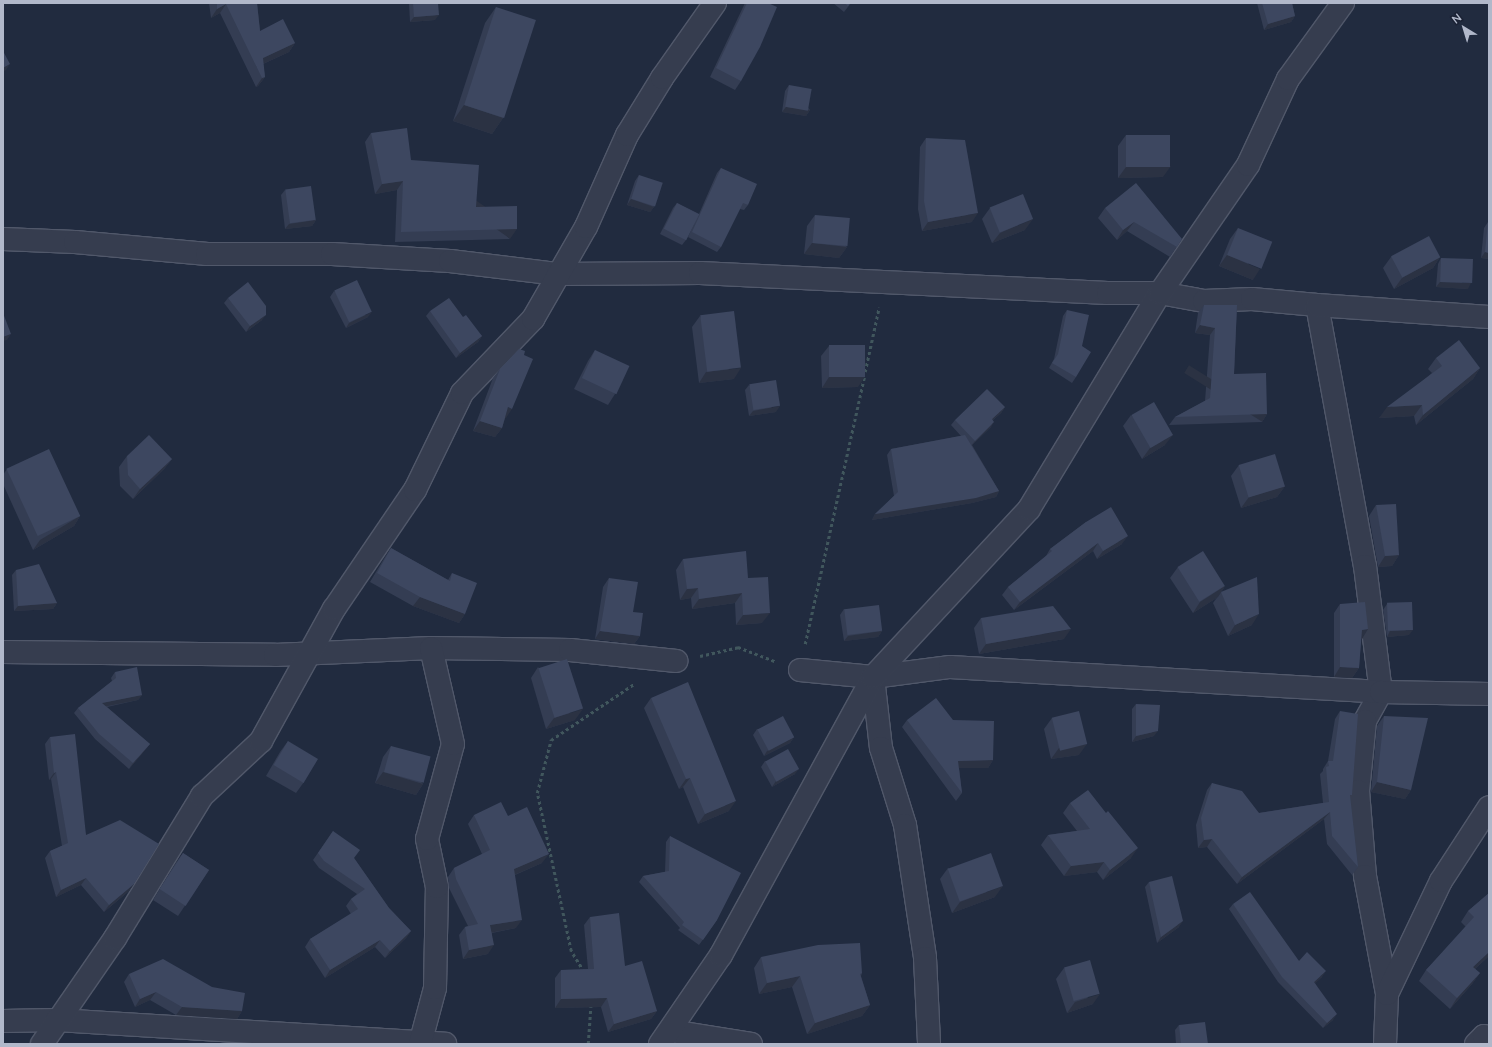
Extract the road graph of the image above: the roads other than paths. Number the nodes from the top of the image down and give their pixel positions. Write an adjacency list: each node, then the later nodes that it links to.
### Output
1 (715, 3): 4 (street)
2 (1343, 3): 5 (street)
3 (3, 239): 4 (street)
4 (558, 274): 5 (street); 10 (street)
5 (1160, 293): 6 (street); 13 (street)
6 (1317, 305): 7 (street); 14 (street)
7 (1489, 317)
8 (431, 648): 10 (street); 11 (street); 21 (street)
9 (3, 652): 10 (street)
10 (310, 652): 18 (street)
11 (676, 661)
12 (800, 670): 13 (street)
13 (873, 676): 14 (street); 20 (street); 25 (street)
14 (1382, 692): 15 (street); 17 (street)
15 (1489, 694)
16 (1489, 807): 17 (street)
17 (1387, 994): 26 (street)
18 (57, 1020): 19 (street); 21 (street); 22 (street)
19 (3, 1021)
20 (666, 1038): 24 (street)
21 (420, 1043): 23 (street)
22 (42, 1044)
23 (445, 1044)
24 (751, 1044)
25 (929, 1044)
26 (1384, 1044)

